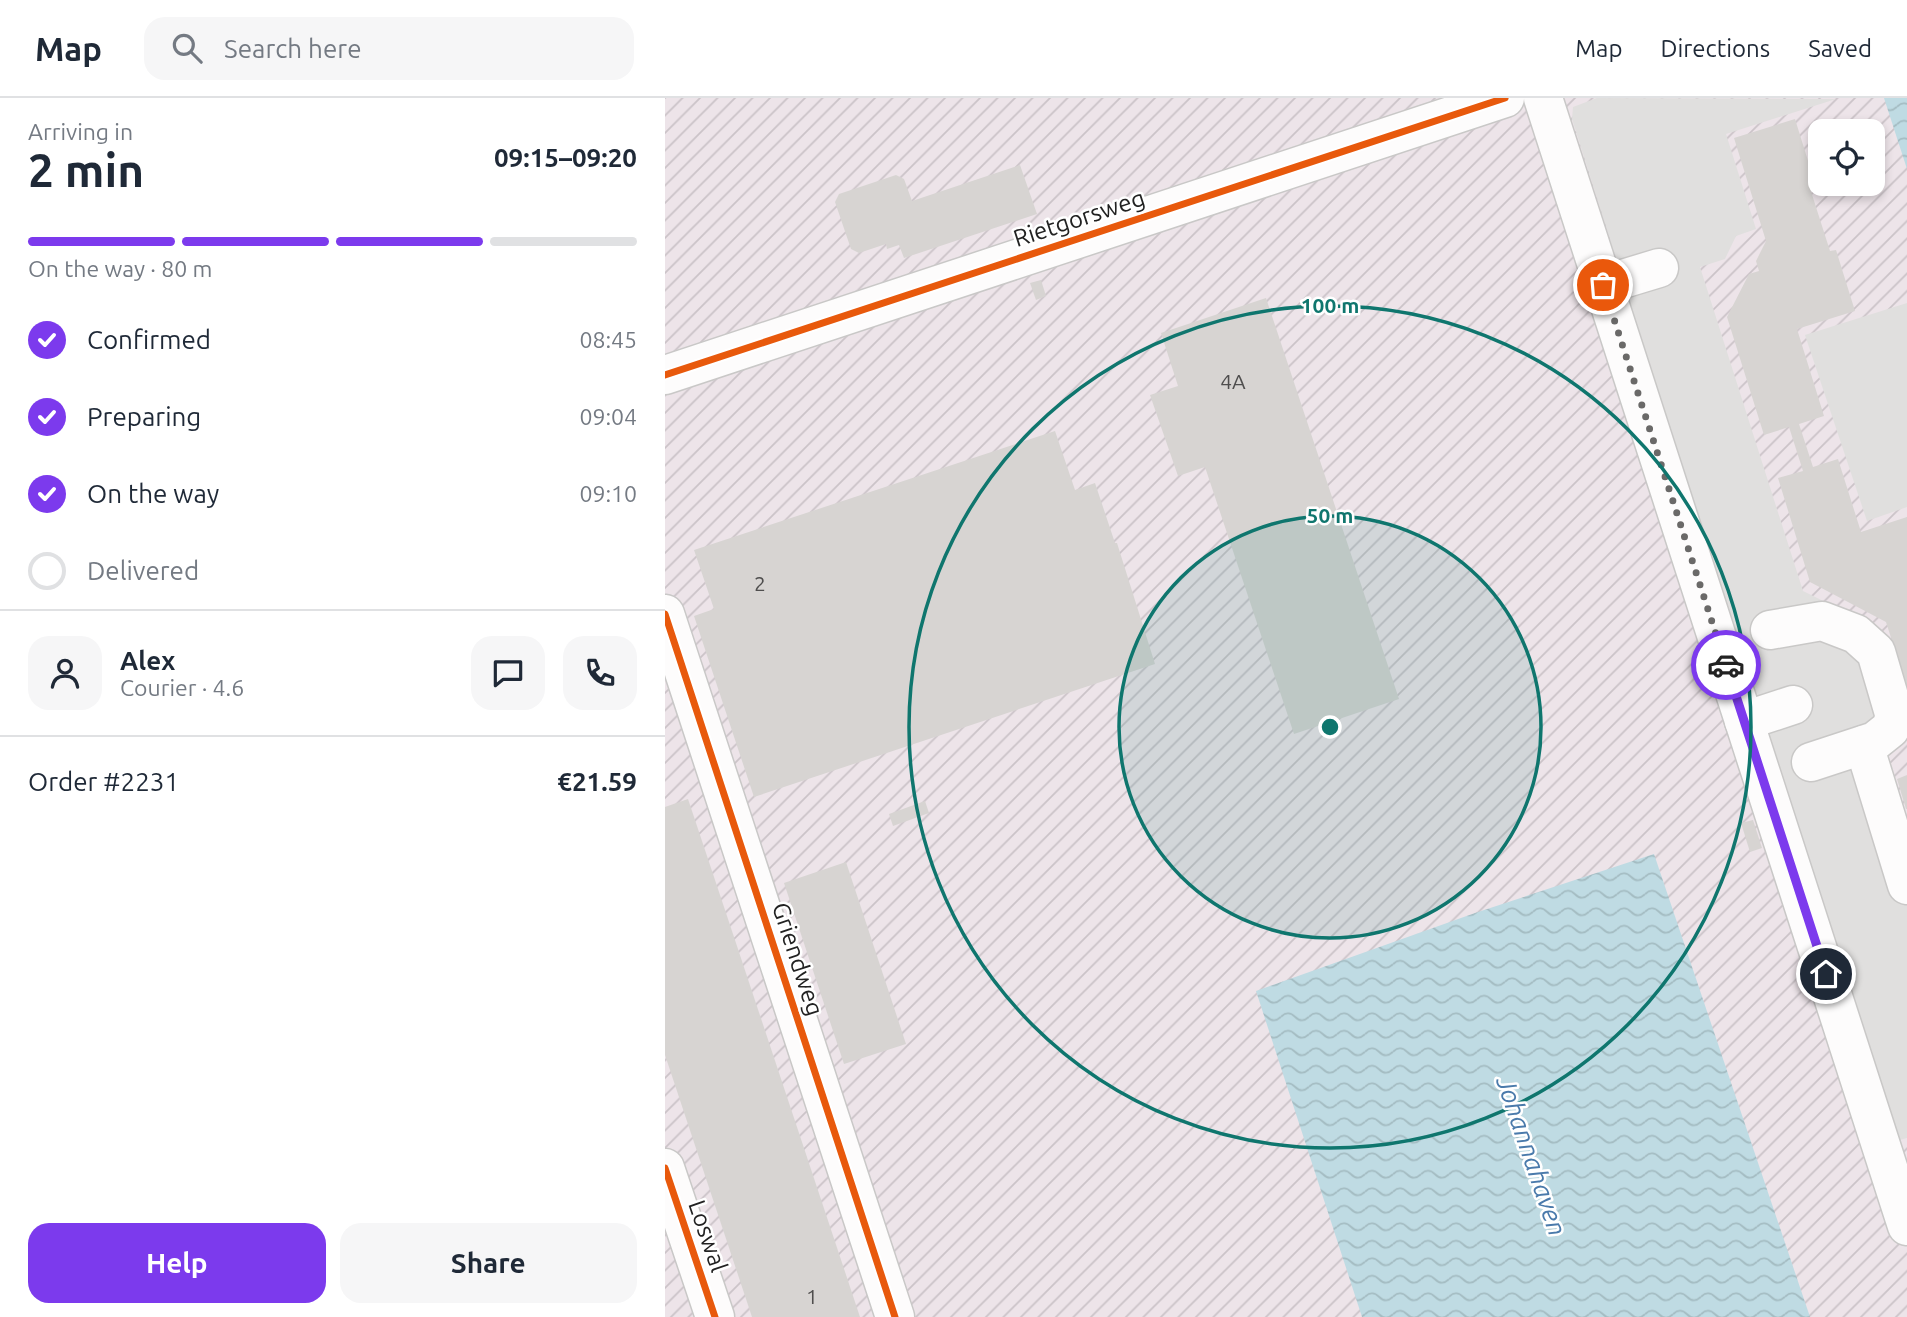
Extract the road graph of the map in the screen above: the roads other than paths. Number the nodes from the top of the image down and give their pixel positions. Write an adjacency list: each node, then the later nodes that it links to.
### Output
1 (1505, 98): 5 (street, Rietgorsweg)
2 (1543, 98): 4 (street)
3 (1659, 268): 4 (street)
4 (1603, 285): 9 (street)
5 (665, 375)
6 (665, 614): 16 (street, Griendweg)
7 (1770, 629): 10 (street)
8 (1793, 705): 9 (street)
9 (1744, 721): 14 (street)
10 (1864, 745): 11 (street); 12 (street)
11 (1811, 762)
12 (1907, 885)
13 (665, 1168): 15 (street, Loswal)
14 (1904, 1208)
15 (715, 1317)
16 (895, 1317)

